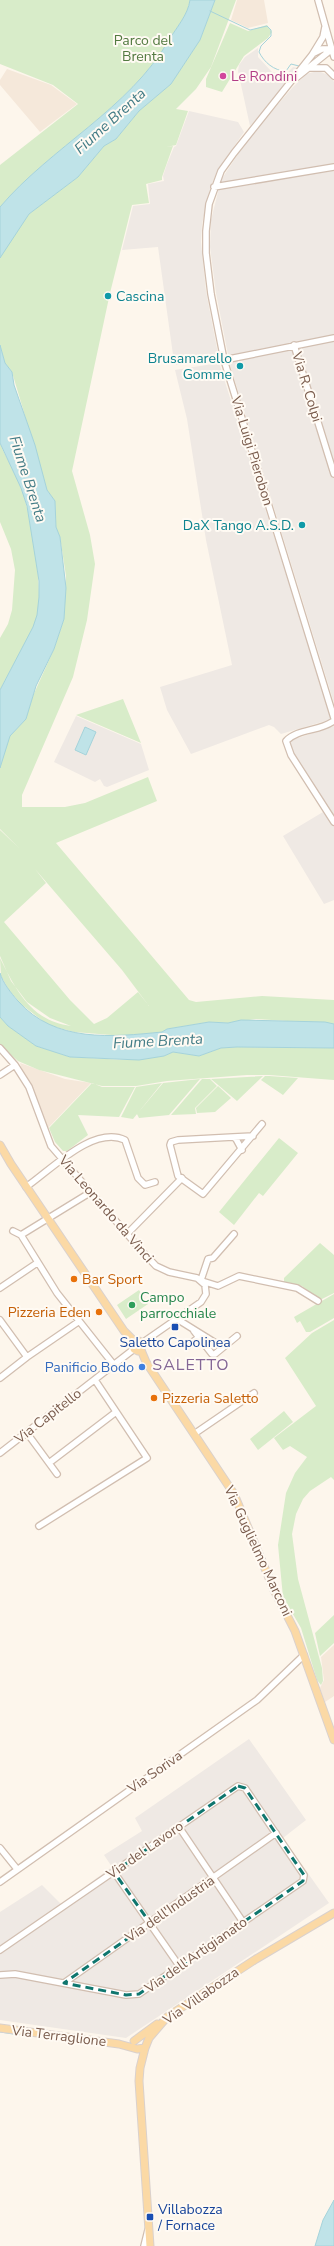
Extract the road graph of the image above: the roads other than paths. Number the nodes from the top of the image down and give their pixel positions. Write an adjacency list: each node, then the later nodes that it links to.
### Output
1 (318, 0): 2 (street)
2 (325, 27): 3 (street); 4 (street)
3 (332, 49): 4 (street); 5 (street); 6 (street)
4 (312, 55): 6 (street)
5 (334, 57)
6 (304, 70): 7 (street); 9 (street, Via Luigi Pierobon)
7 (334, 76)
8 (334, 168): 9 (street)
9 (214, 188): 12 (street, Via Luigi Pierobon)
10 (334, 338): 11 (street)
11 (294, 345): 12 (street); 13 (street, Via R. Colpi)
12 (224, 360): 14 (street, Via Luigi Pierobon)
13 (334, 474)
14 (334, 720): 15 (street)
15 (334, 822)
16 (0, 1048): 17 (street, Via Leonardo da Vinci)
17 (15, 1065): 18 (street); 24 (street, Via Leonardo da Vinci)
18 (0, 1075)
19 (262, 1124): 20 (street)
20 (253, 1136): 21 (street); 23 (street)
21 (233, 1137): 23 (street); 25 (street)
22 (0, 1145): 27 (main road, Via Guglielmo Marconi)
23 (242, 1150): 25 (street)
24 (63, 1160): 26 (street); 27 (street); 28 (street, Via Leonardo da Vinci)
25 (182, 1178): 31 (street)
26 (155, 1182)
27 (26, 1187): 29 (main road, Via Guglielmo Marconi)
28 (91, 1192): 29 (street); 31 (street, Via Leonardo da Vinci)
29 (48, 1218): 33 (street); 46 (main road, Via Guglielmo Marconi)
30 (13, 1231): 33 (street)
31 (127, 1234): 35 (street, Via Leonardo da Vinci)
32 (234, 1234): 35 (street)
33 (21, 1235): 34 (street)
34 (37, 1263): 37 (street); 42 (street)
35 (201, 1281): 36 (street, Via Leonardo da Vinci); 38 (street)
36 (218, 1286): 38 (street); 39 (street)
37 (0, 1288)
38 (206, 1294): 40 (street)
39 (318, 1301)
40 (177, 1319): 43 (street); 46 (street)
41 (0, 1320): 48 (street)
42 (78, 1322): 48 (street); 49 (street)
43 (200, 1336): 45 (street); 47 (street); 47 (street)
44 (237, 1336): 47 (street)
45 (185, 1345)
46 (138, 1346): 49 (street, Via Capitello); 60 (main road, Via Guglielmo Marconi)
47 (222, 1347)
48 (27, 1357): 50 (street)
49 (114, 1365): 51 (street, Via Capitello)
50 (0, 1378)
51 (95, 1380): 53 (street); 55 (street, Via Capitello)
52 (254, 1393): 54 (street)
53 (116, 1412): 57 (street); 59 (street)
54 (197, 1432)
55 (27, 1433): 56 (street, Via Capitello); 57 (street)
56 (0, 1453)
57 (49, 1463): 58 (street)
58 (57, 1474)
59 (39, 1526)
60 (304, 1655): 61 (main road); 65 (street, Via Soriva)
61 (334, 1740)
62 (179, 1827): 63 (street, Via del Lavoro); 66 (street, Via del Lavoro); 67 (street)
63 (276, 1833): 67 (street, Via dell'Industria); 70 (street, Via dell'Artigianato)
64 (0, 1848): 65 (street)
65 (17, 1869): 68 (street, Via Soriva)
66 (114, 1872): 71 (street); 72 (street, Via del Lavoro)
67 (213, 1878): 70 (street); 71 (street, Via dell'Industria)
68 (0, 1882)
69 (334, 1913): 78 (main road, Via Villabozza)
70 (243, 1922): 73 (street, Via dell'Artigianato)
71 (150, 1923): 73 (street); 77 (street, Via dell'Industria)
72 (0, 1950)
73 (180, 1967): 77 (street, Via dell'Artigianato)
74 (0, 1970): 75 (street)
75 (15, 1974): 76 (street, Via dell'Artigianato); 77 (street, Via dell'Artigianato)
76 (0, 1975)
77 (64, 1983)
78 (167, 2017): 80 (main road, Via Terraglione); 83 (main road, Via Villabozza)
79 (0, 2028): 81 (main road, Via Terraglione)
80 (134, 2041): 81 (main road, Via Terraglione); 83 (main road)
81 (119, 2044): 82 (main road, Via Terraglione)
82 (130, 2048): 83 (main road, Via Terraglione); 84 (main road)
83 (145, 2048): 84 (main road, Via Villabozza)
84 (139, 2081): 85 (main road, Via Villabozza)
85 (148, 2230): 86 (street); 87 (main road, Via Villabozza)
86 (144, 2246)
87 (150, 2246)

